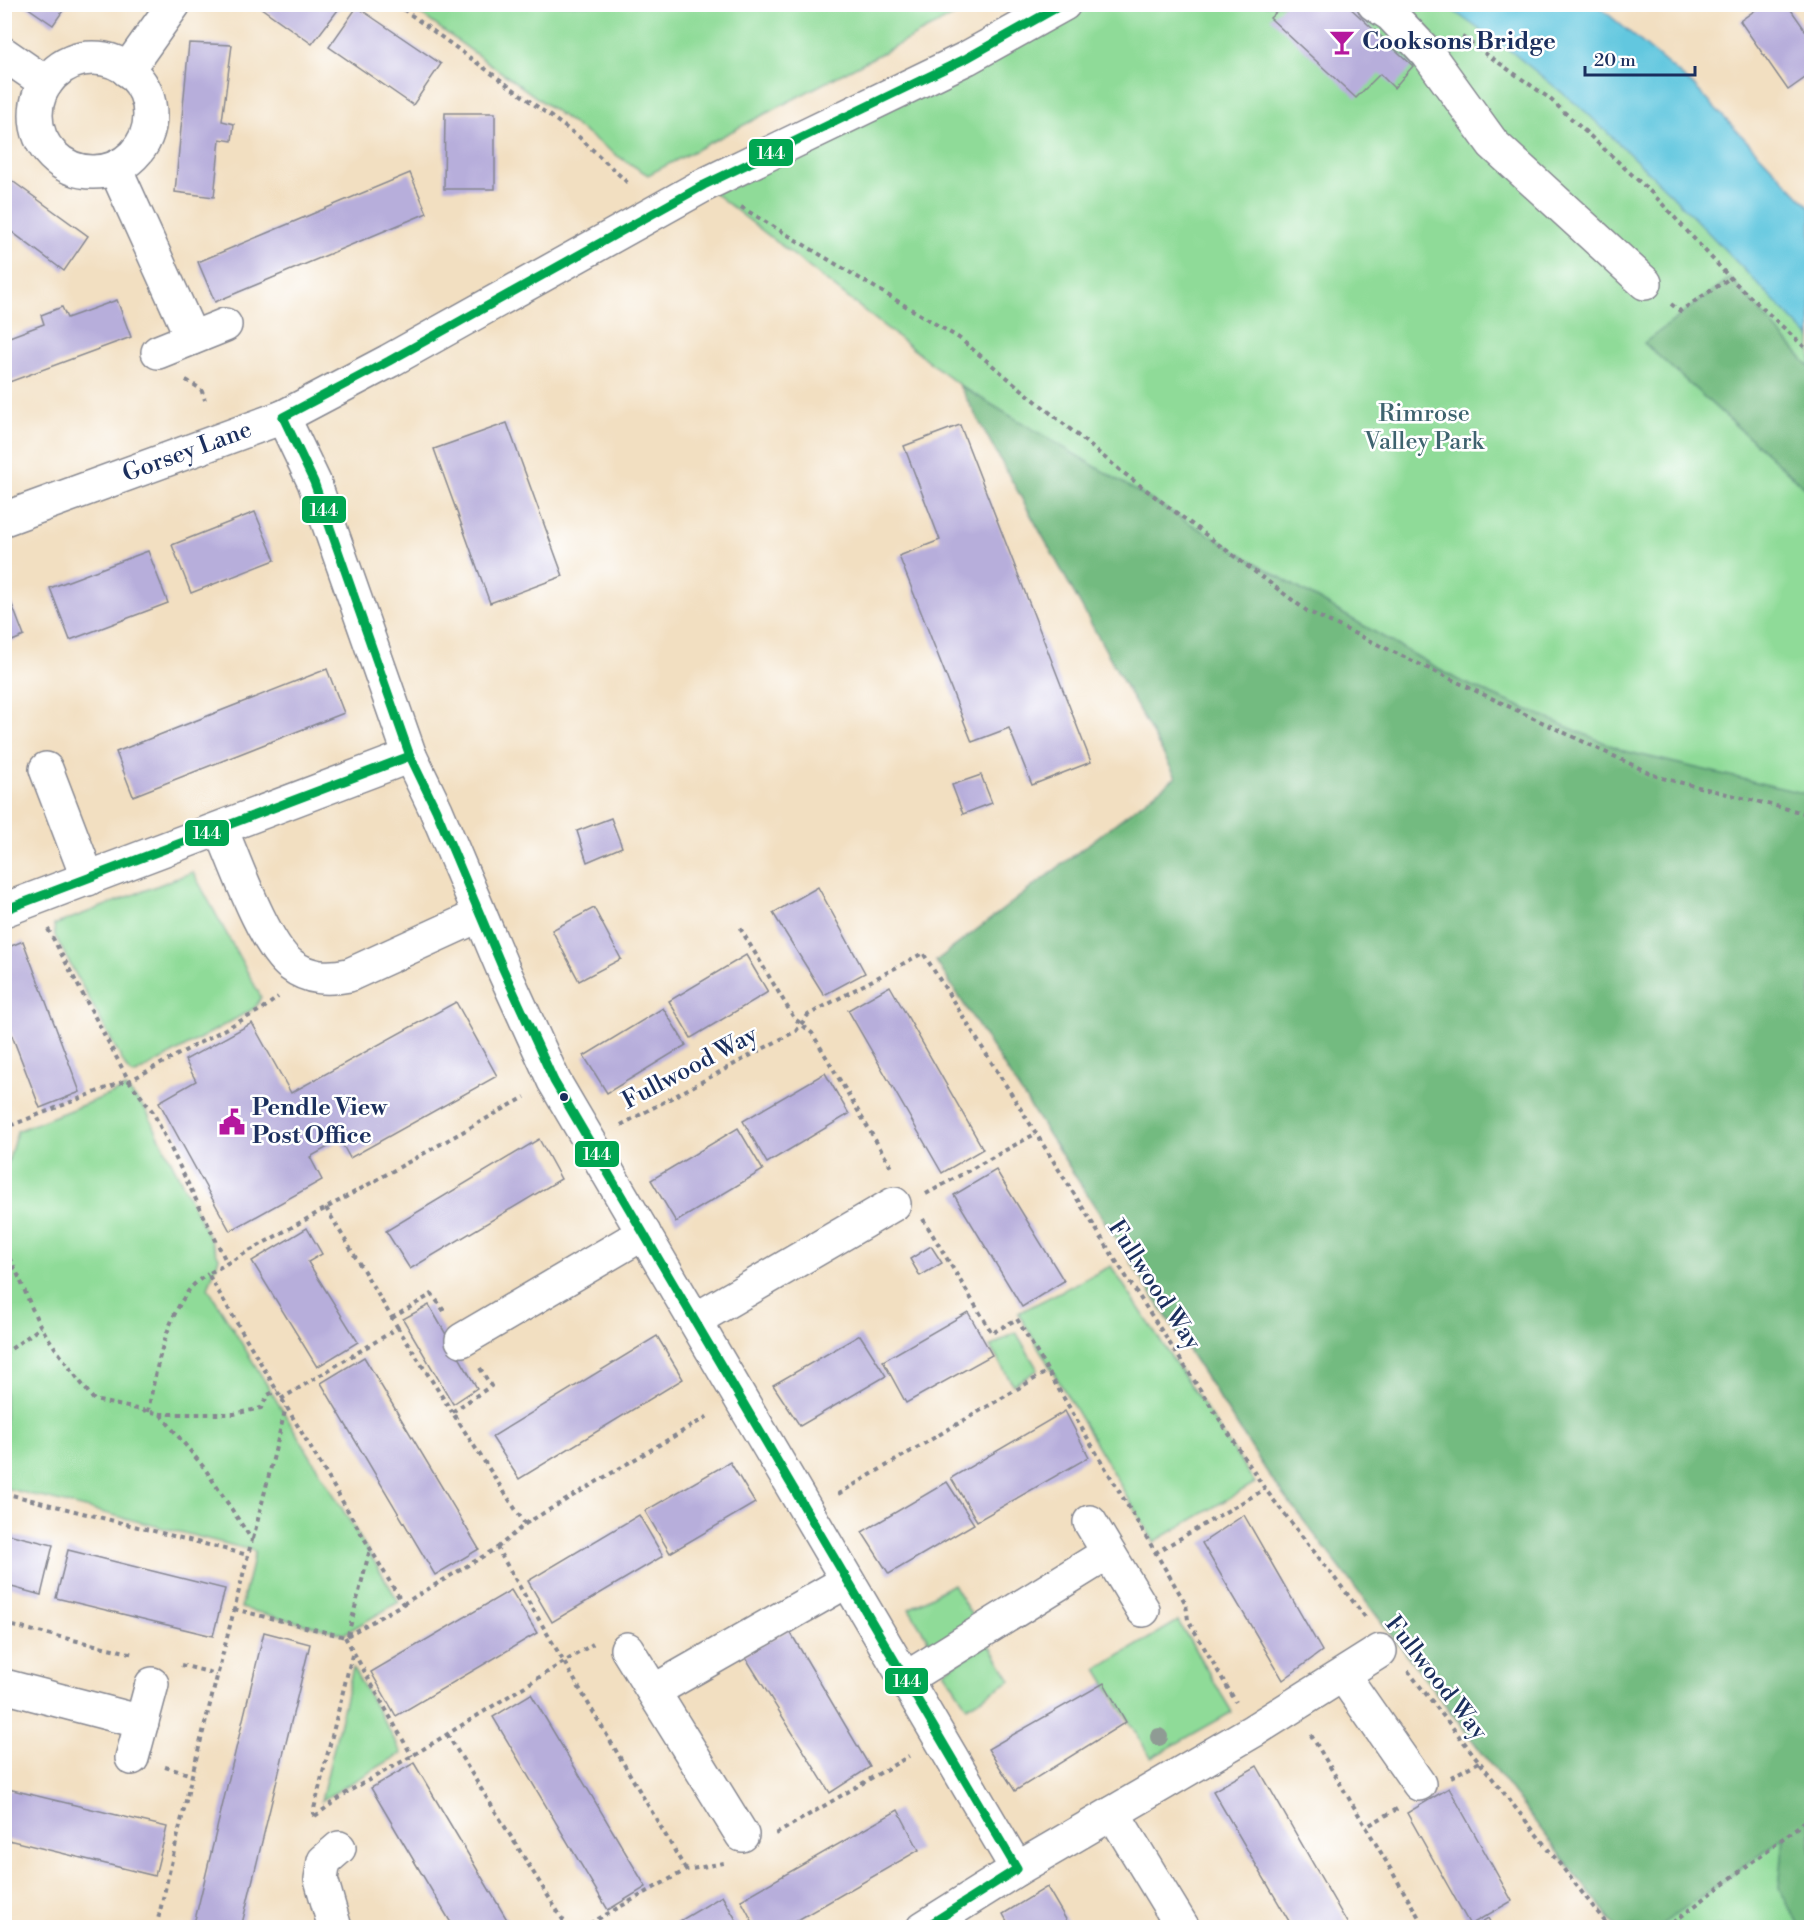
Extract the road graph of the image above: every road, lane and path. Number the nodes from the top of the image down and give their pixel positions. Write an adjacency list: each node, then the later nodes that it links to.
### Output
1 (174, 4): 7 (street)
2 (396, 4): 11 (path)
3 (1065, 4): 10 (street, Gorsey Lane)
4 (1374, 4): 13 (street)
5 (1453, 31): 12 (path)
6 (4, 54): 8 (street)
7 (127, 70): 8 (street); 9 (street)
8 (46, 83): 9 (street)
9 (115, 168): 15 (street)
10 (704, 185): 11 (street, Gorsey Lane); 22 (path)
11 (658, 211): 18 (street, Gorsey Lane)
12 (1730, 278): 13 (path); 17 (path)
13 (1645, 283)
14 (225, 325): 15 (street)
15 (192, 338): 16 (street)
16 (159, 352)
17 (1812, 354)
18 (283, 417): 19 (street, Gorsey Lane); 20 (street)
19 (4, 519)
20 (410, 756): 23 (street); 27 (street)
21 (46, 769): 24 (street)
22 (1812, 815)
23 (221, 829): 24 (street); 29 (street)
24 (88, 879): 25 (street)
25 (36, 898): 26 (street); 31 (path)
26 (4, 910)
27 (480, 915): 29 (street); 32 (street)
28 (740, 928): 30 (path)
29 (308, 974): 31 (path)
30 (801, 1025): 33 (path, Fullwood Way); 35 (path, Fullwood Way); 36 (path)
31 (129, 1081): 34 (path); 41 (path)
32 (554, 1081): 35 (street); 38 (path)
33 (1035, 1134): 37 (path); 57 (path, Fullwood Way)
34 (4, 1141)
35 (589, 1142): 39 (street)
36 (894, 1171)
37 (904, 1203): 44 (street); 49 (path)
38 (326, 1208): 41 (path); 43 (path)
39 (644, 1233): 44 (street); 47 (street)
40 (4, 1250): 45 (path)
41 (227, 1263): 42 (path)
42 (208, 1274): 50 (path); 54 (path)
43 (392, 1318): 46 (path); 47 (path)
44 (695, 1320): 51 (street)
45 (41, 1327): 48 (path); 54 (path)
46 (398, 1328): 52 (path); 55 (path)
47 (462, 1340): 55 (path)
48 (4, 1353)
49 (1048, 1371): 58 (path); 65 (path)
50 (277, 1390): 52 (path); 56 (path)
51 (740, 1398): 58 (street); 60 (path)
52 (282, 1399): 53 (path)
53 (286, 1406): 61 (path); 62 (path)
54 (148, 1412): 56 (path)
55 (452, 1412): 60 (path)
56 (161, 1414): 61 (path)
57 (1265, 1489): 65 (path); 73 (path, Fullwood Way)
58 (807, 1513): 67 (street)
59 (1090, 1522): 64 (street)
60 (525, 1524): 63 (path)
61 (252, 1540): 66 (path)
62 (370, 1548): 68 (path); 72 (path)
63 (497, 1548): 68 (path); 77 (path)
64 (1108, 1553): 70 (street); 79 (street)
65 (1155, 1553): 85 (path)
66 (249, 1555)
67 (847, 1581): 79 (street); 82 (street)
68 (403, 1604): 72 (path)
69 (234, 1609): 72 (path)
70 (1143, 1610)
71 (4, 1623): 76 (path)
72 (346, 1636): 75 (path)
73 (1384, 1646): 78 (street); 105 (path, Fullwood Way)
74 (627, 1649): 77 (path); 82 (street)
75 (353, 1651): 88 (path); 92 (path)
76 (136, 1654)
77 (564, 1661): 86 (path); 98 (path)
78 (1343, 1675): 83 (street); 90 (street)
79 (905, 1679): 87 (street)
80 (152, 1684): 84 (street)
81 (4, 1686): 84 (street)
82 (654, 1691): 95 (street)
83 (1294, 1706): 85 (street); 94 (path)
84 (142, 1722): 89 (street)
85 (1253, 1731): 91 (street)
86 (447, 1734): 88 (path); 100 (path)
87 (941, 1737): 95 (path); 97 (street)
88 (412, 1756): 92 (path)
89 (132, 1758)
90 (1419, 1784): 94 (path)
91 (1113, 1813): 97 (street); 103 (street)
92 (315, 1816): 96 (path)
93 (1812, 1816): 106 (path)
94 (1366, 1827): 104 (path)
95 (746, 1842): 98 (path)
96 (339, 1848): 99 (street)
97 (1017, 1869): 102 (street)
98 (686, 1870): 101 (path)
99 (335, 1928)
100 (568, 1928)
101 (582, 1928)
102 (923, 1928)
103 (1183, 1928)
104 (1425, 1928)
105 (1610, 1928)
106 (1666, 1928)

